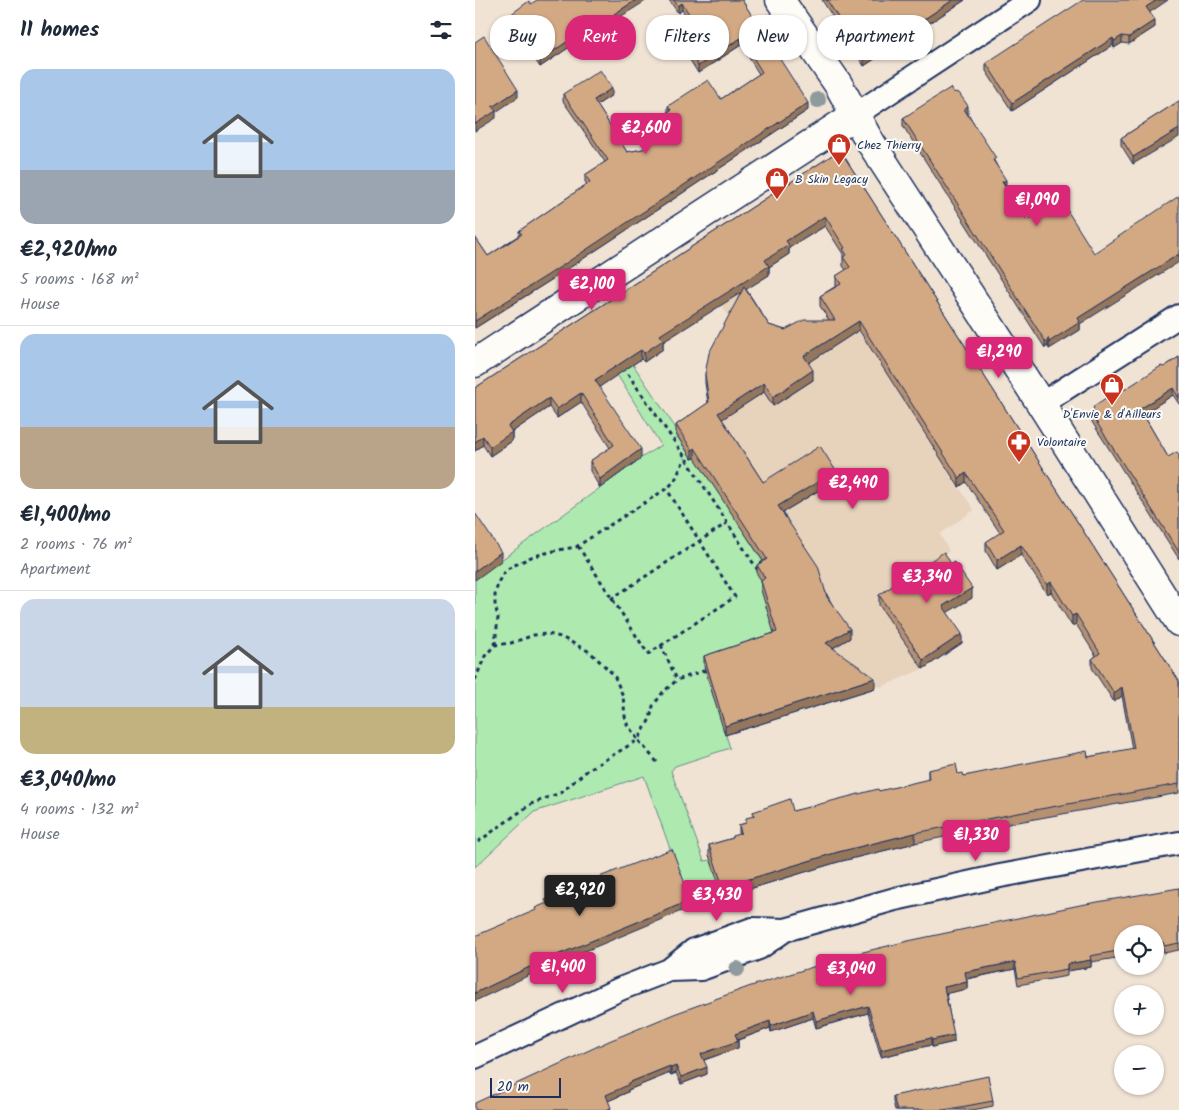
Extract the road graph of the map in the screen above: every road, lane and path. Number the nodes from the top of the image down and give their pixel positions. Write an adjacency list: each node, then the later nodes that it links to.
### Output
1 (780, 0): 3 (street)
2 (1030, 0): 3 (street)
3 (855, 115): 6 (street); 7 (street)
4 (1179, 316): 7 (street)
5 (619, 360): 8 (path)
6 (475, 363)
7 (1041, 404): 15 (street)
8 (685, 457): 9 (path); 10 (path)
9 (666, 488): 11 (path); 12 (path)
10 (727, 523): 11 (path); 13 (path)
11 (700, 541): 14 (path); 17 (path)
12 (578, 546): 14 (path); 16 (path)
13 (760, 573)
14 (611, 599): 17 (path)
15 (1179, 622)
16 (495, 645): 19 (path); 21 (path)
17 (661, 645): 20 (path)
18 (706, 670): 20 (path)
19 (475, 680)
20 (677, 680): 21 (path)
21 (637, 740): 22 (path); 24 (path)
22 (657, 762)
23 (1179, 843): 25 (street)
24 (475, 844)
25 (475, 1057)

